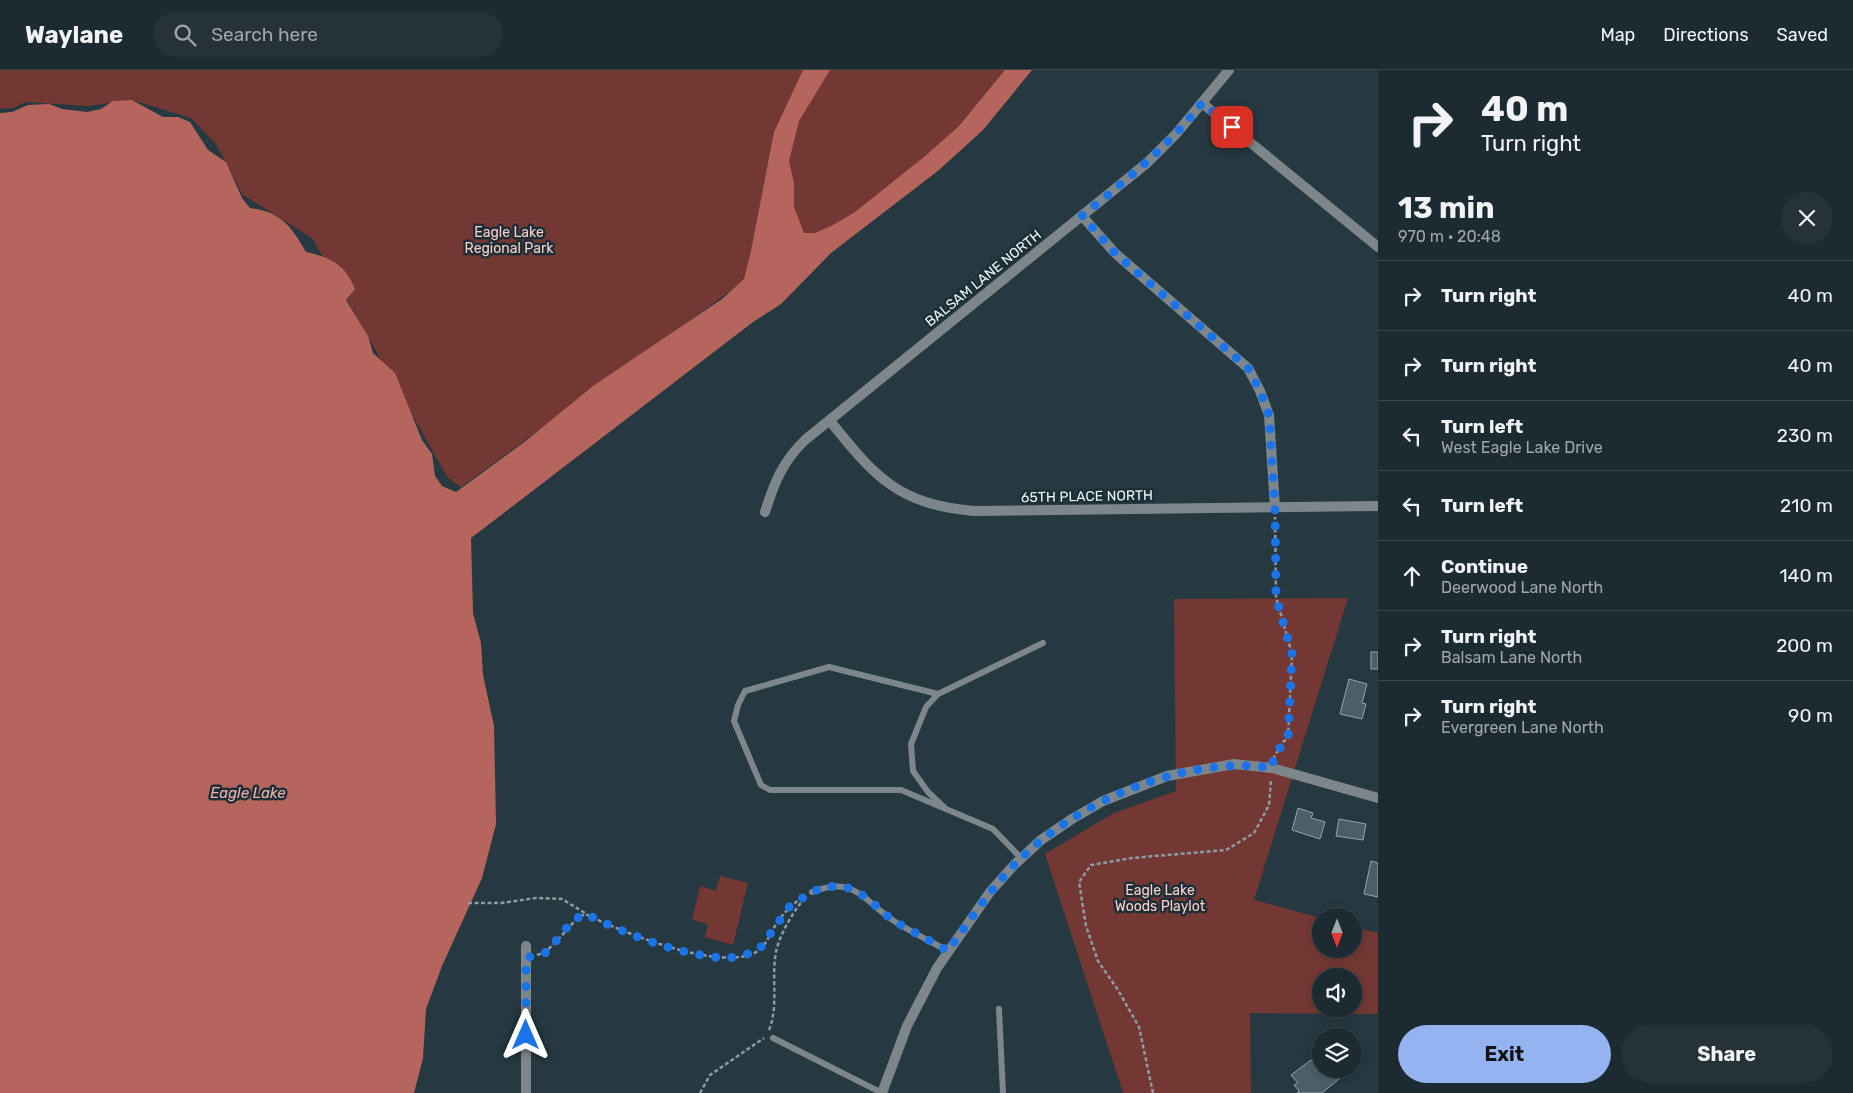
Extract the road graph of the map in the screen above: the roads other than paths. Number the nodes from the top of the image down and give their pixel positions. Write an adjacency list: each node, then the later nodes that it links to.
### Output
1 (1230, 70): 2 (street, BALSAM LANE NORTH)
2 (1202, 103): 3 (street, BALSAM LANE NORTH); 4 (street)
3 (1082, 216): 5 (street, BALSAM LANE NORTH); 7 (street)
4 (1378, 247)
5 (830, 421): 7 (street, 65TH PLACE NORTH); 8 (street, BALSAM LANE NORTH)
6 (1378, 506): 7 (street, 65TH PLACE NORTH)
7 (1275, 508)
8 (764, 512)
9 (1043, 643): 10 (lane)
10 (938, 694): 12 (lane); 12 (lane)
11 (1378, 798): 13 (street)
12 (946, 809): 13 (lane)
13 (1021, 858): 16 (street)
14 (812, 892): 16 (lane)
15 (526, 946): 19 (street)
16 (948, 951): 20 (street)
17 (999, 1009): 21 (lane)
18 (773, 1038): 20 (lane)
19 (526, 1093)
20 (882, 1093)
21 (1003, 1093)

